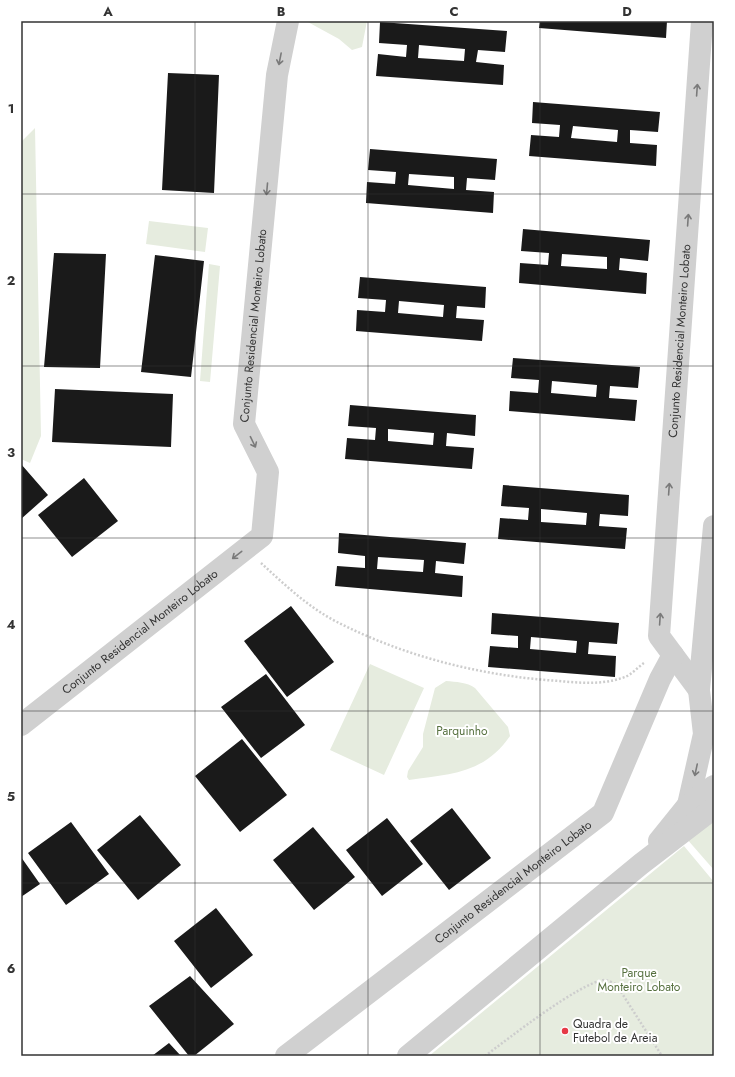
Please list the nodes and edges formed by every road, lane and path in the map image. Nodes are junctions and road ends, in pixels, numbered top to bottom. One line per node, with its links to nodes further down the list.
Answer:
1 (288, 21): 4 (street, Conjunto Residencial Monteiro Lobato, one-way to 4)
2 (702, 21): 5 (street, Conjunto Residencial Monteiro Lobato, one-way to 2)
3 (714, 526): 6 (street)
4 (246, 549): 5 (path); 7 (street, Conjunto Residencial Monteiro Lobato, one-way to 7)
5 (670, 650): 6 (street, Conjunto Residencial Monteiro Lobato); 16 (street, Conjunto Residencial Monteiro Lobato)
6 (699, 690): 8 (street)
7 (21, 725)
8 (704, 734): 9 (street); 12 (street, one-way to 12)
9 (714, 757)
10 (714, 786): 12 (street)
11 (714, 802): 14 (street)
12 (688, 805): 15 (street)
13 (714, 808): 14 (street)
14 (691, 827): 15 (street)
15 (641, 864): 17 (street)
16 (286, 1056)
17 (408, 1056)
18 (485, 1056): 19 (path)
19 (662, 1056)

